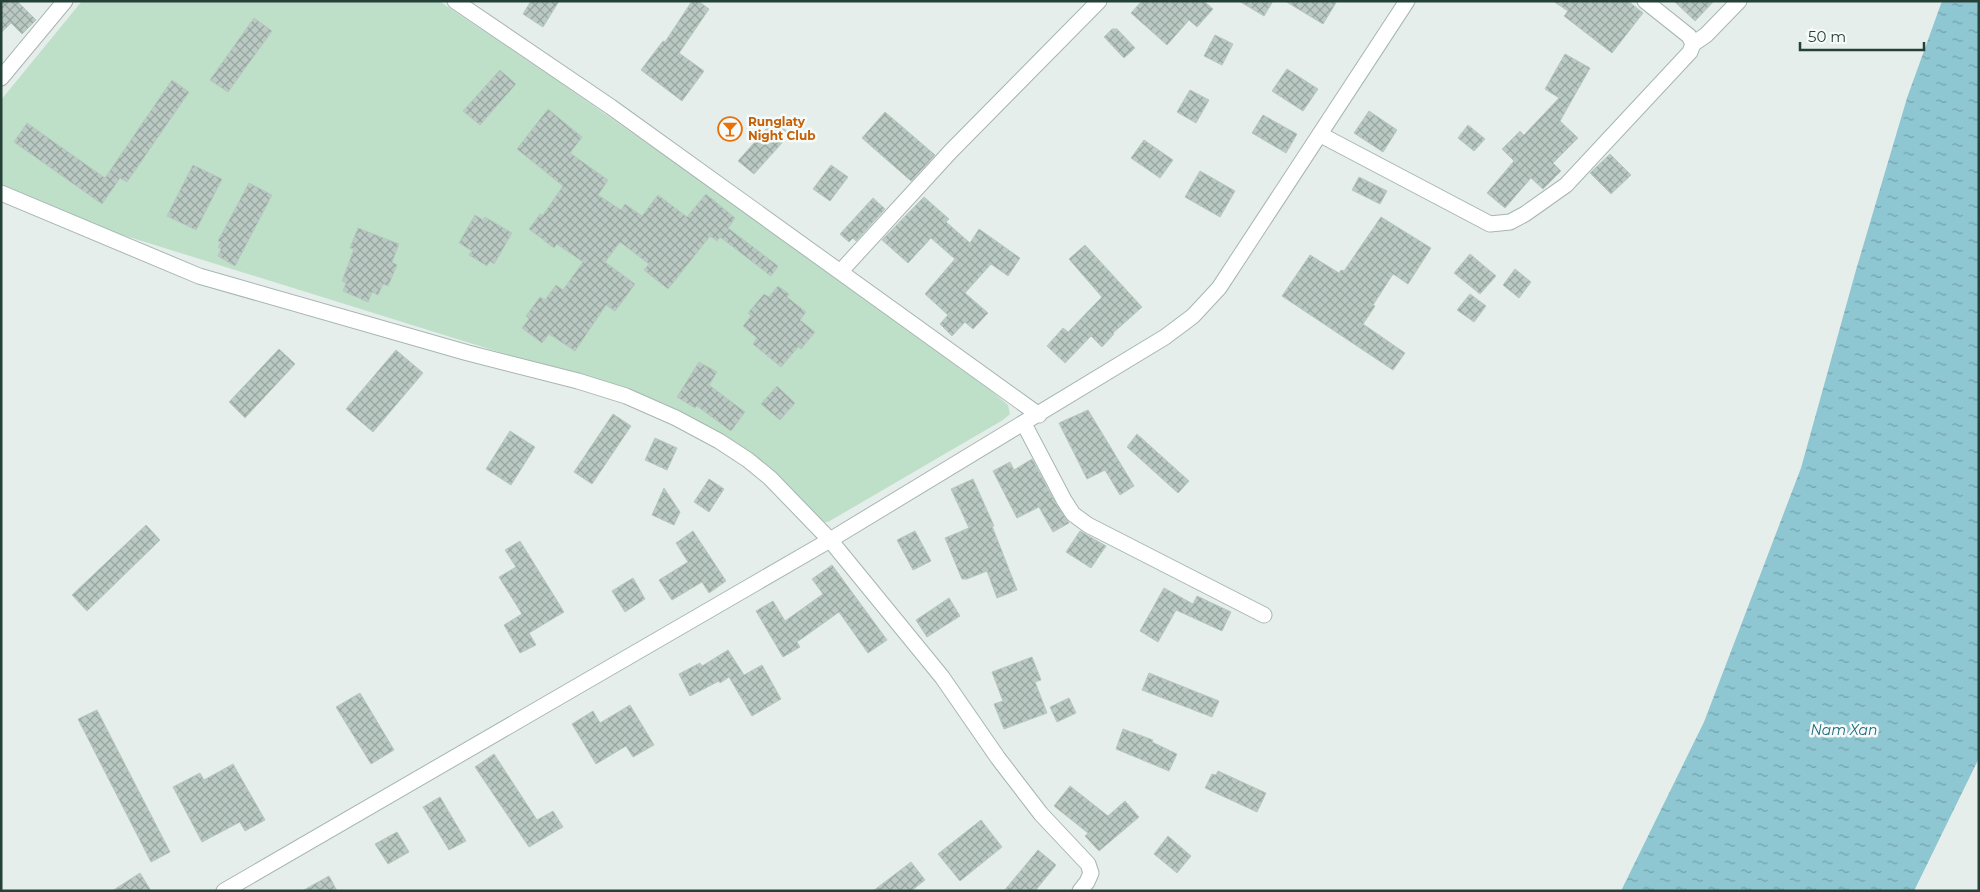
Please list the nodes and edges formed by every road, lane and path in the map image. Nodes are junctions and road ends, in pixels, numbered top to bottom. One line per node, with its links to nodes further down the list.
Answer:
1 (65, 1): 8 (street)
2 (455, 1): 11 (street)
3 (1099, 1): 11 (street)
4 (1407, 1): 9 (street)
5 (1645, 1): 7 (street)
6 (1739, 1): 7 (street)
7 (1693, 44): 9 (street)
8 (1, 78)
9 (1321, 135): 12 (street)
10 (1, 193): 14 (street)
11 (841, 271): 12 (street)
12 (1040, 414): 13 (street)
13 (1024, 424): 14 (street); 15 (street)
14 (830, 540): 16 (street); 17 (street)
15 (1264, 615)
16 (224, 891)
17 (1080, 891)

